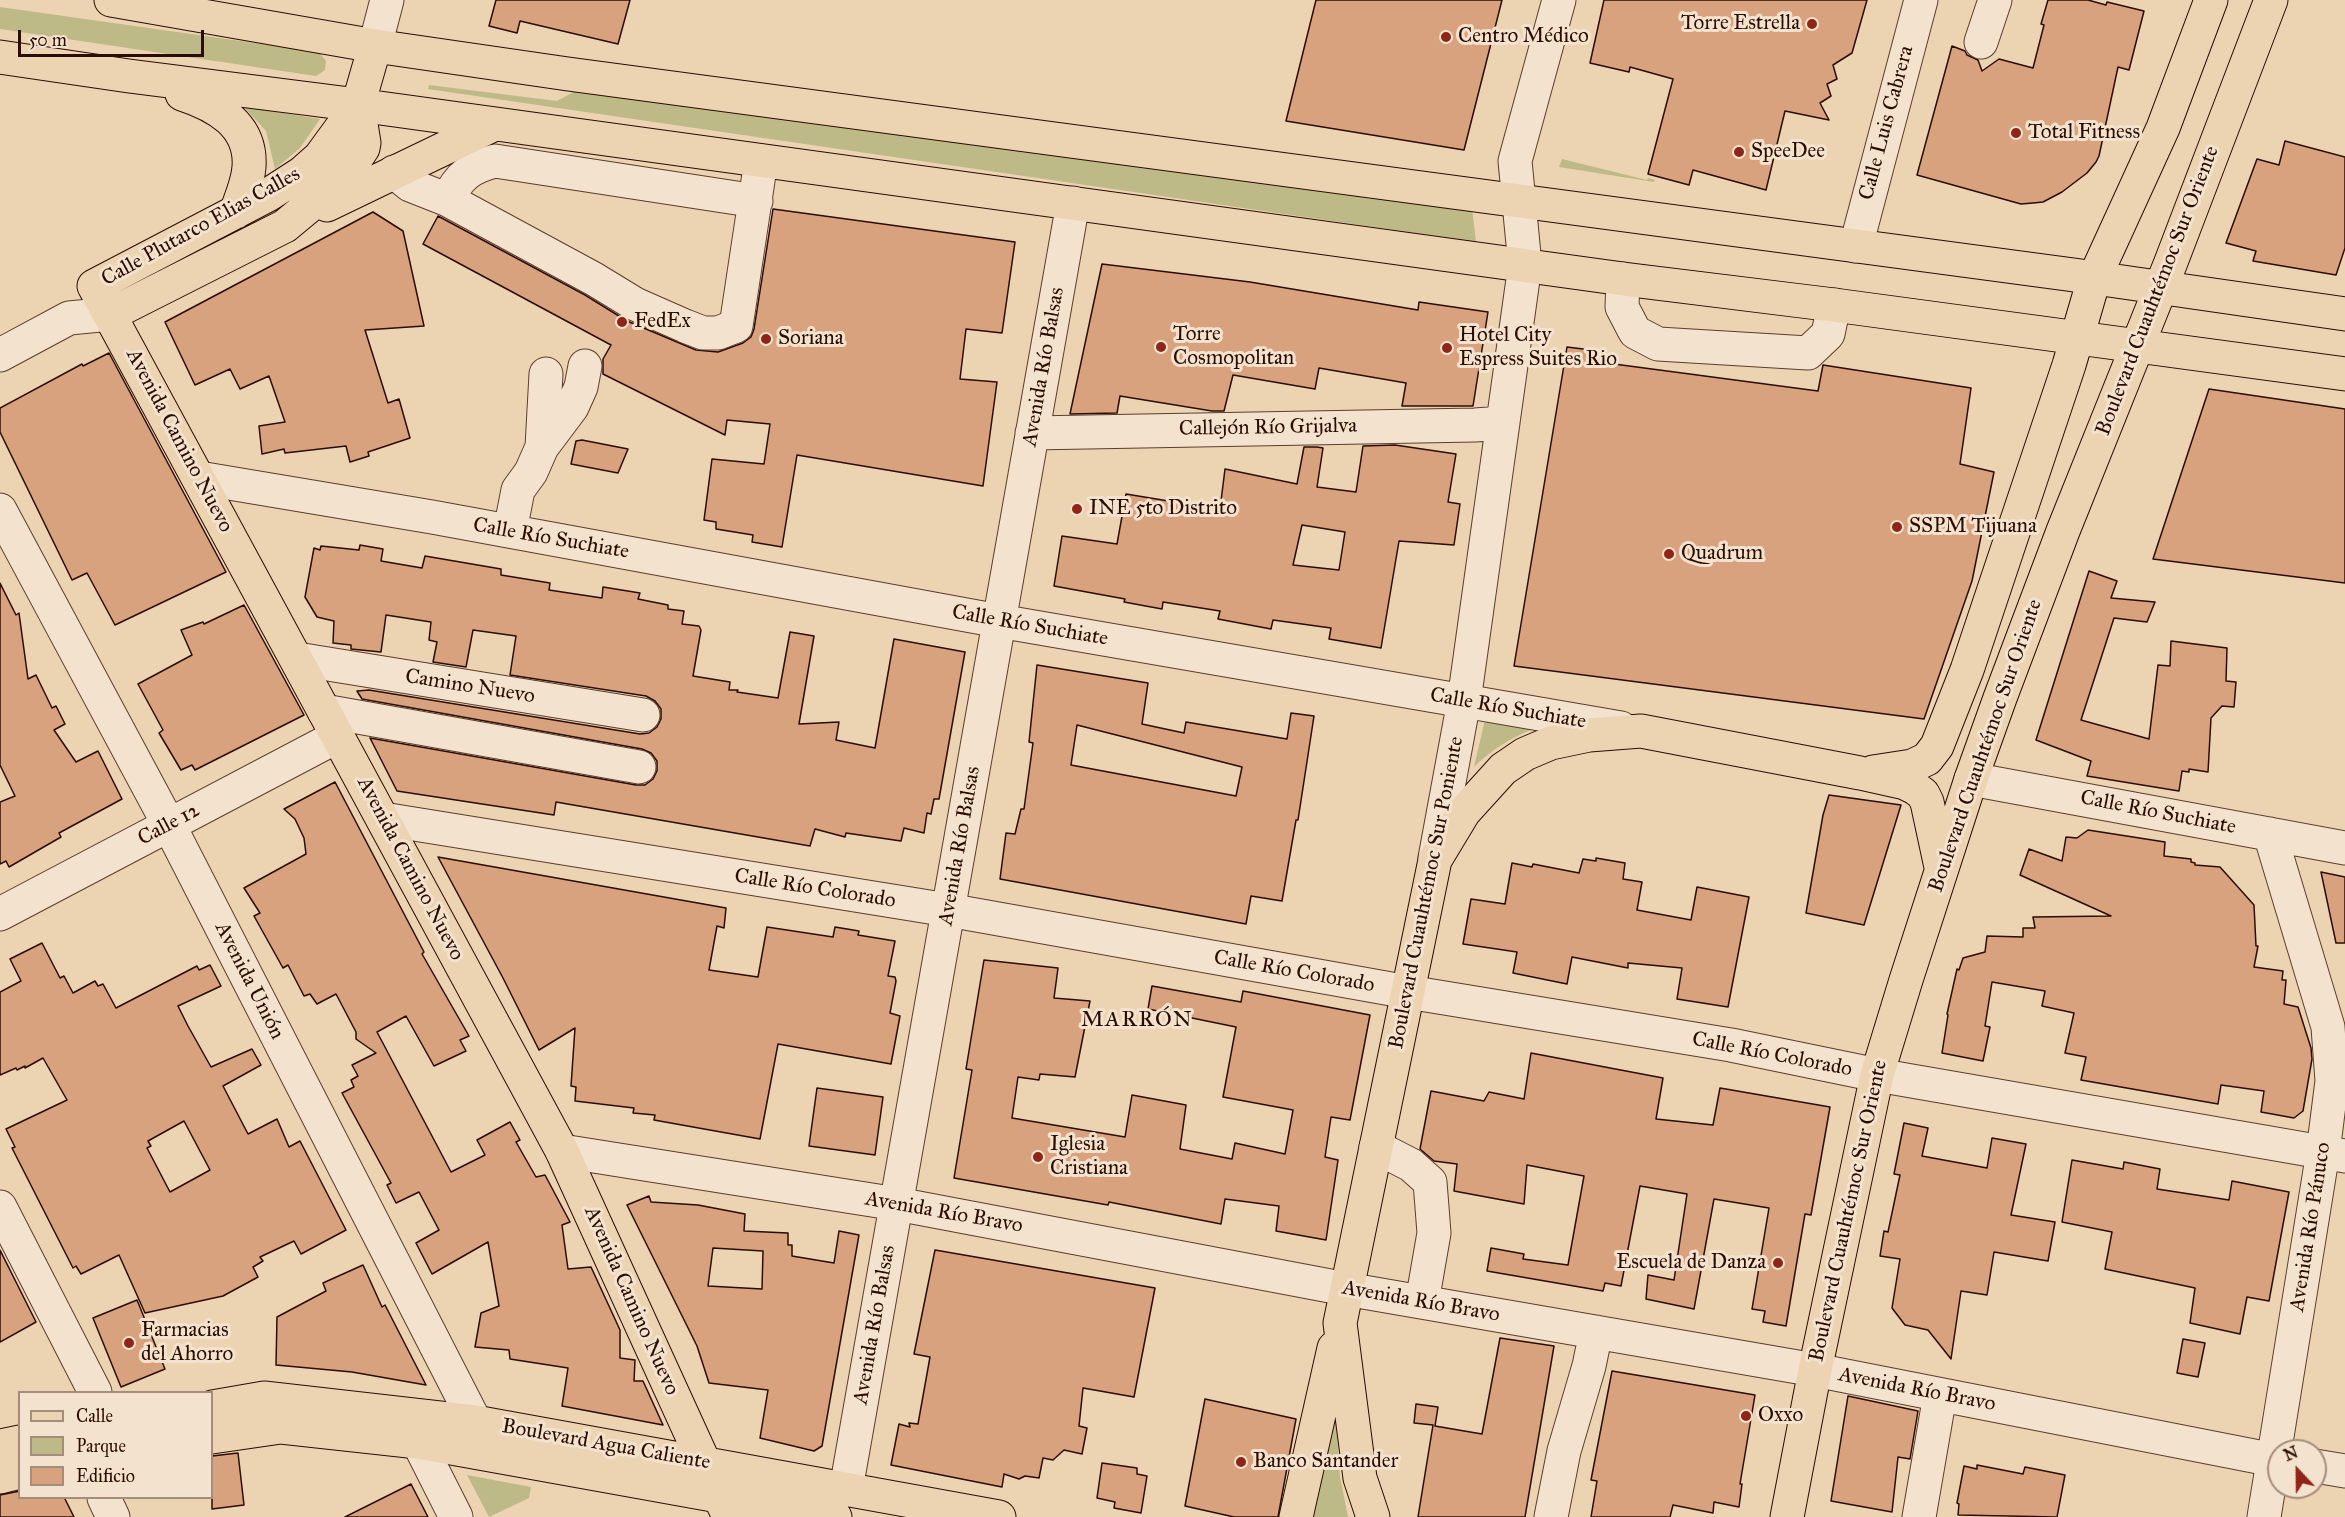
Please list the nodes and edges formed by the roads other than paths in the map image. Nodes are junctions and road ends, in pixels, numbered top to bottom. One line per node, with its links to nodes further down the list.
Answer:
1 (111, 0): 9 (main road)
2 (387, 0): 9 (street)
3 (1559, 0): 20 (street, Boulevard Cuauhtémoc Sur Poniente)
4 (1921, 0): 24 (street, Calle Luis Cabrera)
5 (1995, 0): 8 (street)
6 (2211, 0): 27 (main road, Boulevard Cuauhtémoc Sur Oriente)
7 (2271, 0): 29 (main road, Boulevard Cuauhtémoc Sur Oriente)
8 (1981, 42)
9 (375, 46): 12 (main road); 20 (main road)
10 (0, 57): 11 (main road)
11 (129, 76): 12 (main road); 22 (main road)
12 (358, 105): 13 (main road); 22 (main road, Calle Plutarco Elias Calles); 23 (main road, Calle Plutarco Elias Calles)
13 (495, 124): 14 (main road); 16 (main road)
14 (589, 137): 15 (main road); 17 (street)
15 (761, 161): 19 (street); 21 (main road)
16 (394, 172): 18 (street); 23 (main road)
17 (609, 177): 18 (street); 19 (street)
18 (448, 200): 19 (street)
19 (756, 201)
20 (1519, 201): 24 (main road); 25 (street, Boulevard Cuauhtémoc Sur Poniente)
21 (1073, 203): 25 (main road); 41 (street, Avenida Río Balsas)
22 (236, 212): 28 (main road, Calle Plutarco Elias Calles)
23 (285, 226): 31 (main road, Calle Plutarco Elias Calles)
24 (1856, 246): 27 (main road)
25 (1525, 265): 26 (main road); 40 (street, Boulevard Cuauhtémoc Sur Poniente)
26 (1623, 279): 30 (main road); 30 (street)
27 (2094, 279): 29 (main road); 34 (main road, Boulevard Cuauhtémoc Sur Oriente)
28 (94, 286): 31 (main road, Avenida Camino Nuevo); 33 (street, Calle Plutarco Elias Calles)
29 (2161, 288): 32 (main road); 35 (main road, Boulevard Cuauhtémoc Sur Oriente)
30 (1834, 305): 34 (main road)
31 (111, 314): 33 (street, Calle Plutarco Elias Calles); 43 (main road, Avenida Camino Nuevo)
32 (2345, 314)
33 (69, 318): 36 (street, Calle Plutarco Elias Calles)
34 (2076, 338): 35 (main road); 53 (main road, Boulevard Cuauhtémoc Sur Oriente)
35 (2138, 347): 39 (main road); 54 (main road, Boulevard Cuauhtémoc Sur Oriente)
36 (0, 355)
37 (585, 366): 42 (street)
38 (546, 374): 42 (street)
39 (2345, 374)
40 (1503, 423): 41 (street, Callejón Río Grijalva); 48 (street, Boulevard Cuauhtémoc Sur Poniente)
41 (1032, 433): 46 (street, Avenida Río Balsas)
42 (542, 447): 45 (street)
43 (199, 478): 45 (street, Calle Río Suchiate); 47 (main road, Avenida Camino Nuevo)
44 (0, 510): 56 (street, Avenida Unión)
45 (510, 531): 46 (street, Calle Río Suchiate)
46 (999, 621): 48 (street, Calle Río Suchiate); 61 (street, Avenida Río Balsas)
47 (297, 659): 49 (street, Camino Nuevo); 50 (main road, Avenida Camino Nuevo)
48 (1464, 701): 51 (street, Calle Río Suchiate); 59 (street, Boulevard Cuauhtémoc Sur Poniente)
49 (643, 715)
50 (331, 723): 52 (street); 55 (main road, Avenida Camino Nuevo); 56 (street, Calle 12)
51 (1641, 731): 53 (main road, Calle Río Suchiate); 59 (main road)
52 (639, 766)
53 (1860, 773): 60 (main road)
54 (1971, 779): 57 (street, Calle Río Suchiate); 60 (main road, Boulevard Cuauhtémoc Sur Oriente)
55 (383, 819): 61 (street, Calle Río Colorado); 66 (main road, Avenida Camino Nuevo)
56 (169, 825): 62 (street, Calle 12); 78 (street, Avenida Unión)
57 (2270, 834): 58 (street, Calle Río Suchiate); 67 (street, Avenida Río Pánuco)
58 (2345, 848)
59 (1435, 860): 63 (main road, Boulevard Cuauhtémoc Sur Poniente)
60 (1942, 872): 64 (main road, Boulevard Cuauhtémoc Sur Oriente)
61 (948, 910): 63 (street, Calle Río Colorado); 68 (street, Avenida Río Balsas)
62 (0, 915)
63 (1408, 992): 64 (street, Calle Río Colorado); 65 (main road, Boulevard Cuauhtémoc Sur Poniente)
64 (1877, 1076): 67 (street, Calle Río Colorado); 74 (main road, Boulevard Cuauhtémoc Sur Oriente)
65 (1376, 1147): 70 (main road, Boulevard Cuauhtémoc Sur Poniente); 71 (street)
66 (562, 1151): 68 (street, Avenida Río Bravo); 86 (main road, Avenida Camino Nuevo)
67 (2334, 1154): 81 (street, Avenida Río Pánuco)
68 (897, 1204): 70 (street, Avenida Río Bravo); 93 (street, Avenida Río Balsas)
69 (0, 1207): 75 (street)
70 (1347, 1289): 71 (street, Avenida Río Bravo); 72 (main road, Boulevard Cuauhtémoc Sur Poniente)
71 (1422, 1302): 73 (street, Avenida Río Bravo)
72 (1340, 1323): 98 (main road); 99 (main road, Boulevard Cuauhtémoc Sur Poniente)
73 (1596, 1332): 74 (street, Avenida Río Bravo); 100 (street)
74 (1815, 1370): 76 (street, Avenida Río Bravo); 101 (main road, Boulevard Cuauhtémoc Sur Oriente)
75 (94, 1391)
76 (1940, 1395): 85 (street, Avenida Río Bravo); 102 (street)
77 (213, 1407): 79 (main road, Boulevard Agua Caliente)
78 (475, 1422): 79 (main road, Boulevard Agua Caliente); 84 (street, Avenida Unión); 86 (main road, Boulevard Agua Caliente)
79 (411, 1428): 80 (main road, Boulevard Agua Caliente); 84 (main road, Boulevard Agua Caliente); 96 (street)
80 (213, 1437)
81 (2280, 1439)
82 (18, 1442): 83 (main road)
83 (0, 1446)
84 (492, 1456): 94 (main road, Boulevard Agua Caliente)
85 (2267, 1458)
86 (704, 1462): 93 (main road, Boulevard Agua Caliente); 94 (main road, Avenida Camino Nuevo)
87 (2327, 1468): 88 (street)
88 (2345, 1471)
89 (18, 1472): 90 (main road)
90 (0, 1477)
91 (105, 1499): 95 (street)
92 (2268, 1499): 103 (street, Avenida Río Pánuco)
93 (841, 1503): 94 (main road, Boulevard Agua Caliente); 97 (main road, Boulevard Agua Caliente)
94 (724, 1507)
95 (113, 1517)
96 (456, 1517)
97 (999, 1517)
98 (1296, 1517)
99 (1373, 1517)
100 (1551, 1517)
101 (1787, 1517)
102 (1919, 1517)
103 (2264, 1517)

